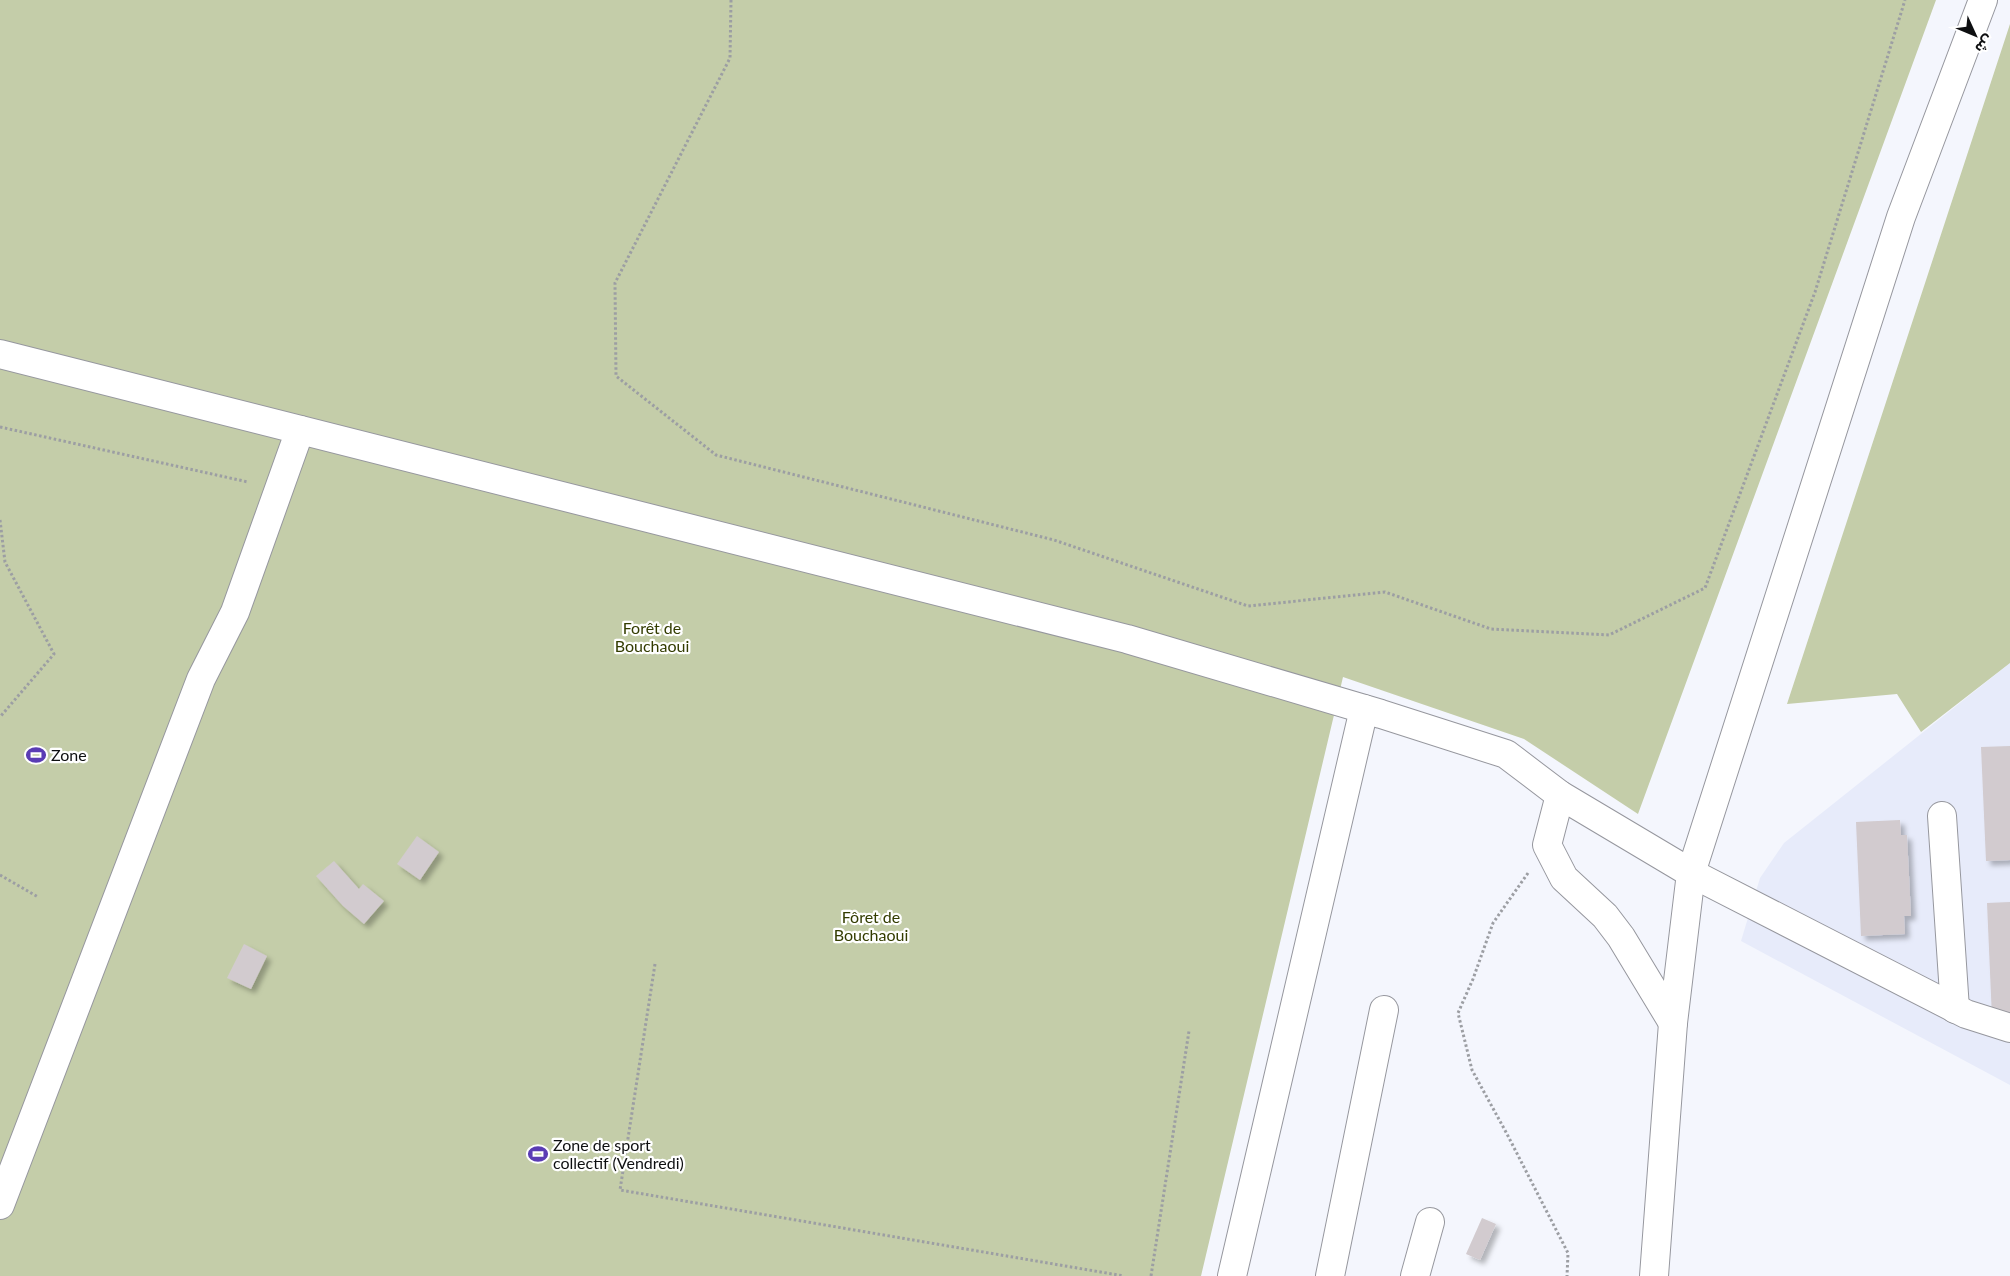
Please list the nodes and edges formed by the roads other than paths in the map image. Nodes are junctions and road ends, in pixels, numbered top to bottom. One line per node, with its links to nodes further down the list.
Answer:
1 (1983, 0): 7 (street)
2 (0, 354): 3 (street)
3 (300, 430): 4 (street); 12 (street)
4 (1364, 709): 5 (street); 14 (street)
5 (1560, 795): 7 (street); 10 (street)
6 (1942, 816): 8 (street)
7 (1691, 873): 8 (street); 10 (street)
8 (1955, 1008): 11 (street)
9 (1384, 1010): 15 (street)
10 (1673, 1023): 17 (street)
11 (2010, 1028)
12 (0, 1205)
13 (1430, 1222): 16 (street)
14 (1232, 1276)
15 (1330, 1276)
16 (1415, 1276)
17 (1654, 1276)

